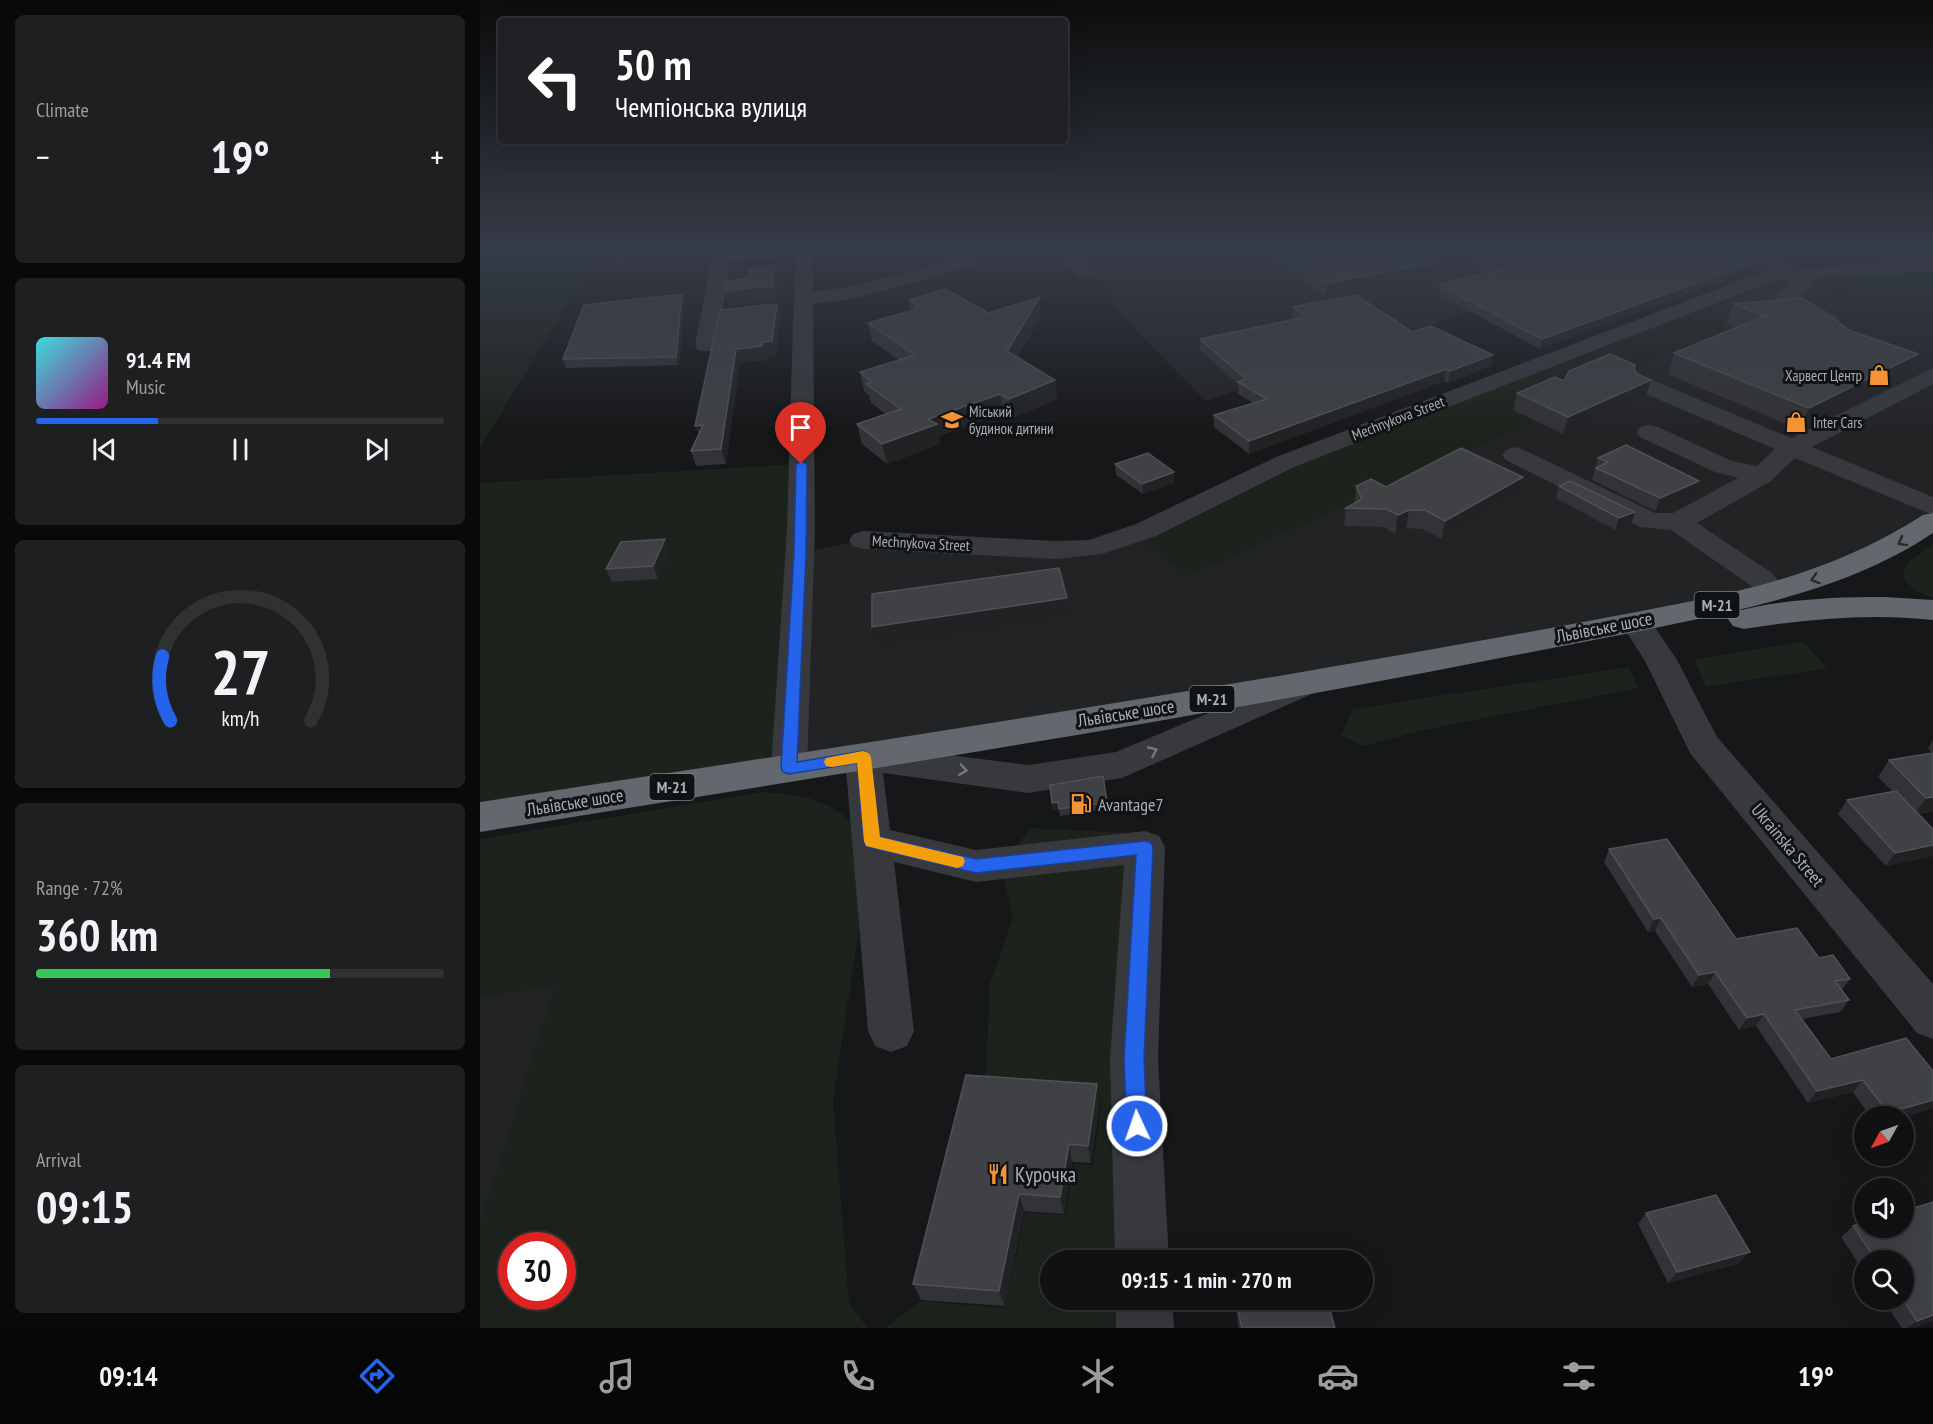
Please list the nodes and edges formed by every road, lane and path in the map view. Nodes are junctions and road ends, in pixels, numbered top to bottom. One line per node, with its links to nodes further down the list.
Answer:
1 (713, 312): 6 (street)
2 (795, 312): 25 (street)
3 (1676, 312): 18 (street, Mechnykova Street)
4 (1814, 312): 7 (street)
5 (734, 314): 6 (street)
6 (712, 316): 8 (street)
7 (1843, 327)
8 (706, 345)
9 (1930, 367): 12 (street)
10 (1641, 384): 12 (street)
11 (1649, 432): 14 (street)
12 (1792, 447): 14 (street); 15 (street)
13 (1515, 455): 17 (street)
14 (1762, 475): 17 (street)
15 (1933, 507)
16 (1933, 521): 19 (highway, Львівське шосе / М-21, one-way to 19)
17 (1678, 522): 19 (street)
18 (863, 540)
19 (1772, 592): 21 (highway, Львівське шосе / М-21)
20 (1933, 610): 22 (highway, М-21)
21 (1560, 636): 22 (highway, М-21); 23 (highway, Львівське шосе / М-21)
22 (1652, 647): 28 (street, Ukrainska Street)
23 (1304, 684): 24 (highway, Львівське шосе / М-21); 24 (street, one-way to 23)
24 (863, 757): 25 (highway, Львівське шосе / М-21); 27 (street)
25 (789, 768): 26 (highway, Львівське шосе / М-21)
26 (480, 817)
27 (872, 841): 29 (street); 30 (street)
28 (1933, 1018)
29 (891, 1031)
30 (1142, 1250)
31 (1144, 1310): 32 (street)
32 (1145, 1328)

